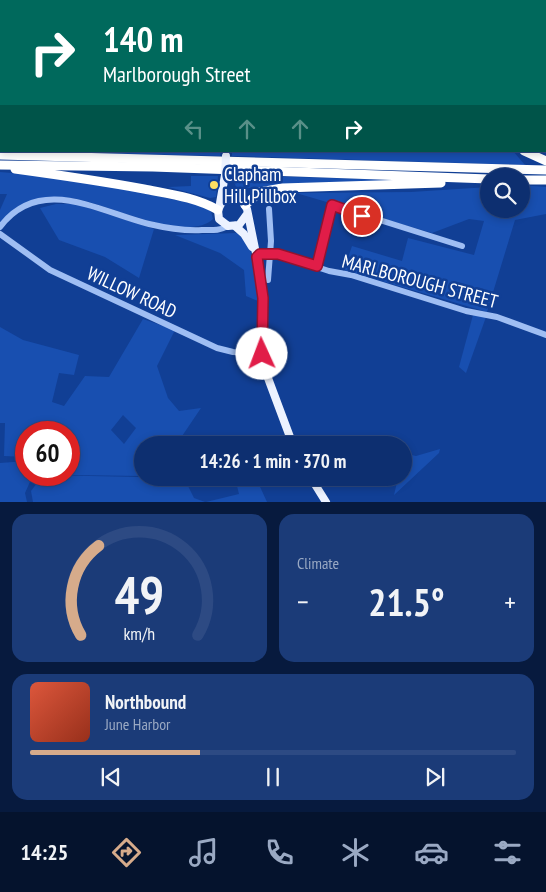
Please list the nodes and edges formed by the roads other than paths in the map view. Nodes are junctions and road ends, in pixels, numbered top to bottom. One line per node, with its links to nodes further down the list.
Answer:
1 (526, 152): 4 (highway)
2 (226, 154): 7 (main road, bridge)
3 (0, 155): 6 (highway)
4 (546, 161)
5 (0, 166): 8 (highway); 14 (highway)
6 (546, 170)
7 (225, 175): 12 (main road); 14 (main road)
8 (480, 180)
9 (480, 180): 13 (highway)
10 (530, 180): 11 (highway)
11 (546, 180)
12 (234, 198): 13 (main road); 14 (main road)
13 (246, 210): 16 (main road); 22 (main road)
14 (219, 211): 16 (main road); 18 (street)
15 (267, 212): 21 (street)
16 (232, 226): 18 (street); 22 (main road)
17 (0, 227): 18 (street)
18 (204, 230)
19 (0, 234): 26 (street, WILLOW ROAD)
20 (462, 246): 23 (street)
21 (270, 253): 22 (street); 23 (street, MARLBOROUGH STREET); 24 (street)
22 (256, 255): 26 (main road)
23 (317, 266): 25 (street, MARLBOROUGH STREET)
24 (268, 280)
25 (546, 335)
26 (262, 354): 27 (main road)
27 (289, 436)
28 (316, 486): 29 (main road)
29 (326, 502)

